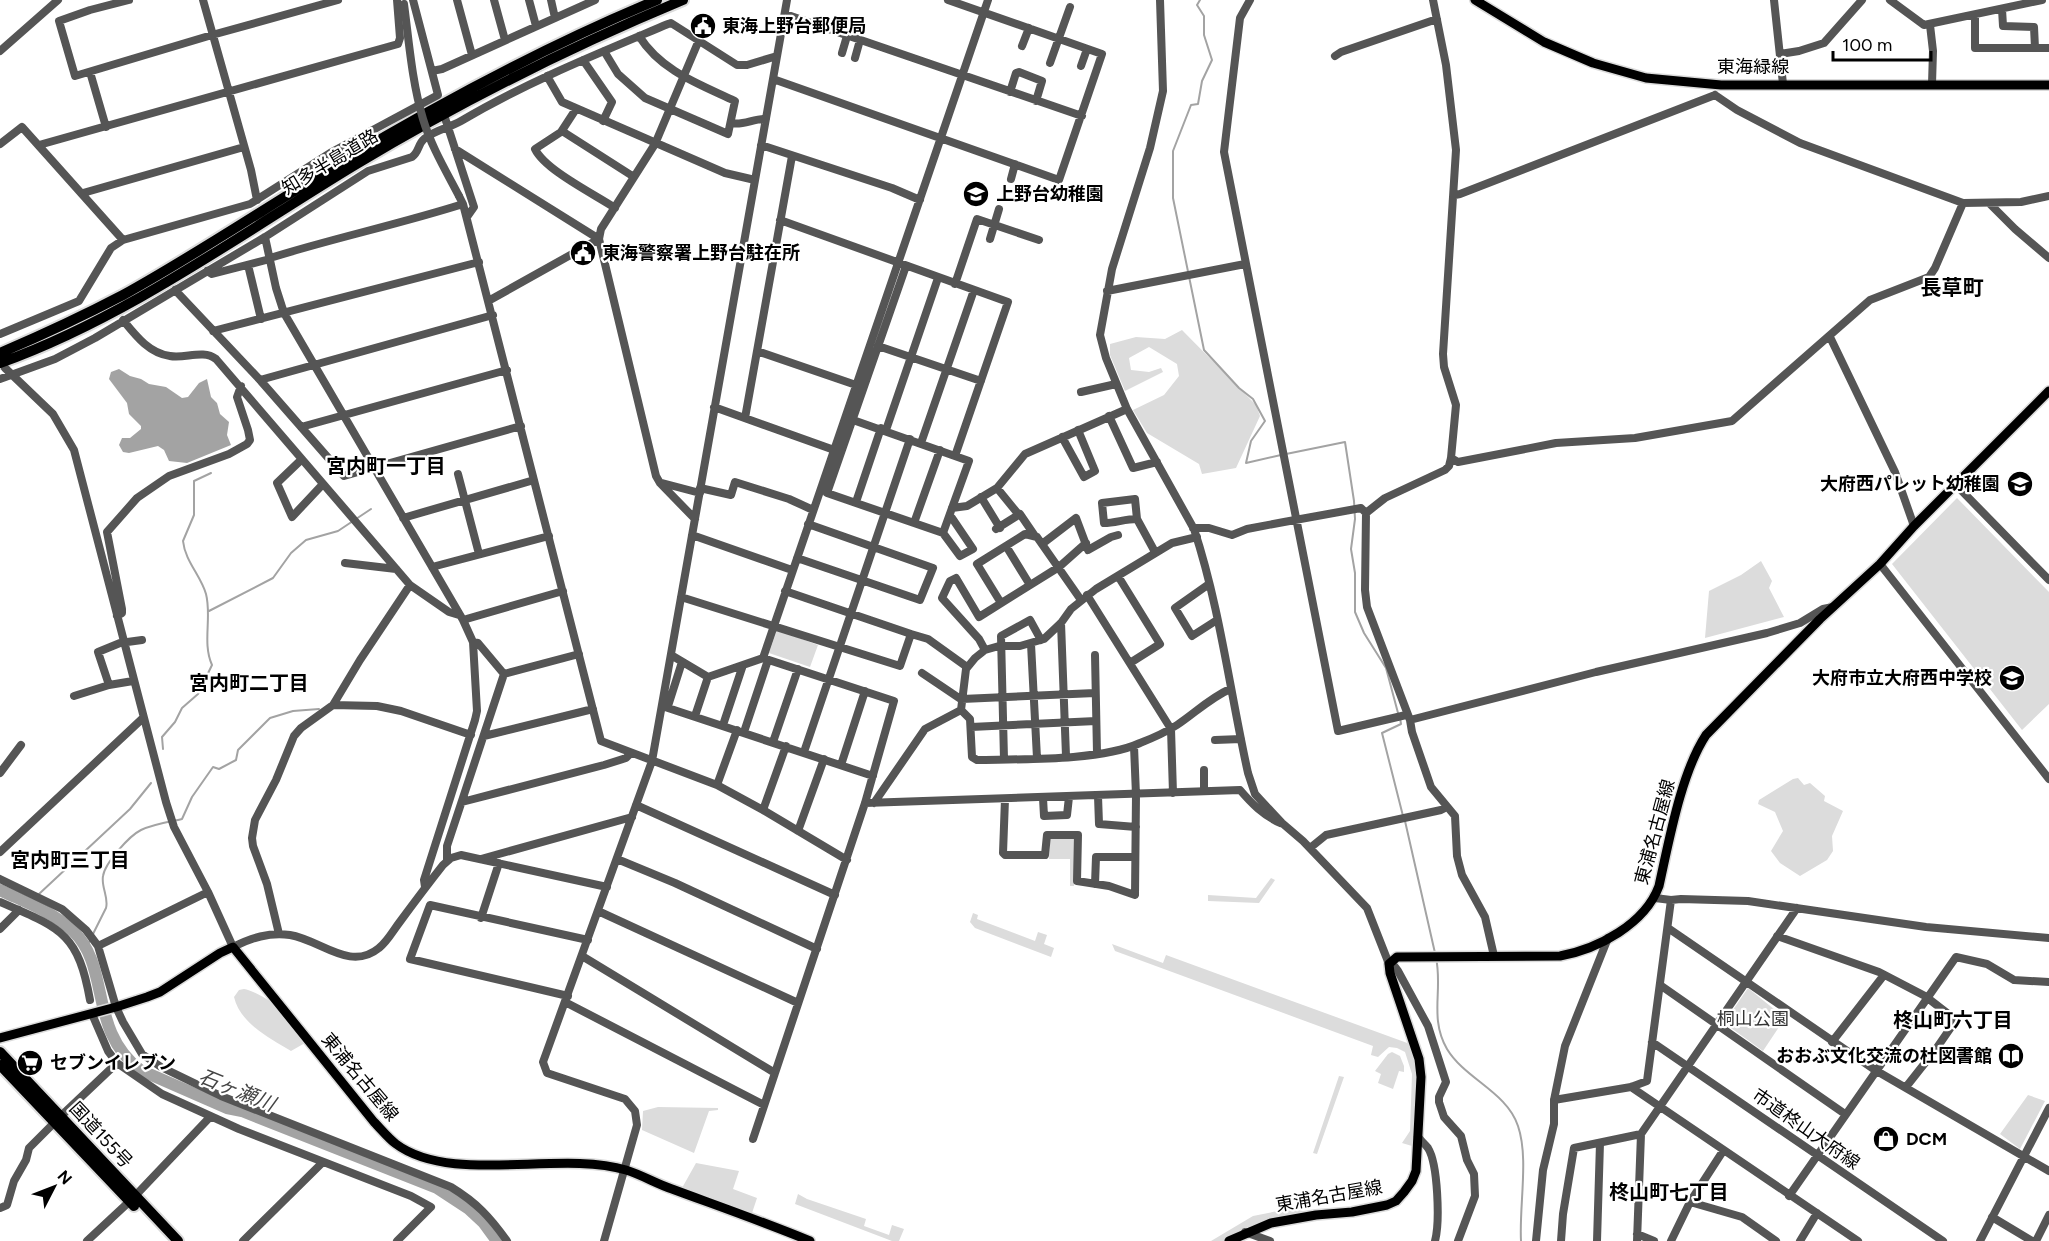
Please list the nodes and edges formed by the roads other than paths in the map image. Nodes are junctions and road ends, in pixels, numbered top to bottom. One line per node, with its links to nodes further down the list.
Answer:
1 (58, 0): 47 (street)
2 (129, 0): 59 (street)
3 (202, 0): 36 (street)
4 (338, 0): 36 (street)
5 (413, 0): 58 (street)
6 (457, 0): 51 (street)
7 (494, 0): 40 (street)
8 (529, 0): 34 (street)
9 (551, 0): 31 (street)
10 (595, 0): 25 (street)
11 (657, 0): 133 (highway, 知多半島道路)
12 (683, 0): 135 (highway, 知多半島道路)
13 (787, 0): 29 (street)
14 (948, 0): 28 (street)
15 (988, 0): 28 (street)
16 (1160, 0): 122 (street)
17 (1250, 0): 115 (street)
18 (1433, 0): 32 (street)
19 (1475, 0): 68 (main road, 東海緑線)
20 (1774, 0): 50 (street)
21 (1862, 0): 50 (street)
22 (1890, 0): 33 (street)
23 (2042, 0): 27 (street)
24 (401, 1): 67 (street); 100 (street, bridge)
25 (586, 2): 31 (street)
26 (1070, 7): 39 (street)
27 (2002, 9): 30 (street); 44 (street)
28 (984, 13): 35 (street); 61 (street)
29 (785, 14): 38 (street); 52 (street)
30 (1975, 16): 33 (street); 44 (street)
31 (555, 18): 34 (street)
32 (1437, 19): 53 (street); 94 (street)
33 (1930, 25): 65 (street)
34 (536, 27): 40 (street)
35 (1029, 28): 39 (street); 43 (street)
36 (212, 35): 59 (street); 67 (street)
37 (639, 36): 41 (street); 48 (street); 62 (street)
38 (847, 36): 42 (street); 49 (street)
39 (1059, 39): 46 (street); 56 (street)
40 (505, 40): 51 (street)
41 (699, 40): 52 (street); 62 (street)
42 (860, 40): 54 (street); 61 (street)
43 (1022, 46)
44 (2035, 48): 45 (street)
45 (2049, 48)
46 (1087, 49): 57 (street); 73 (street)
47 (0, 51)
48 (604, 51): 55 (street); 72 (street)
49 (842, 53)
50 (1780, 54): 64 (street)
51 (472, 55): 58 (street)
52 (777, 56): 63 (street)
53 (1335, 57)
54 (855, 58)
55 (583, 60): 60 (street); 76 (street)
56 (1050, 63)
57 (1081, 66)
58 (432, 71): 96 (street)
59 (90, 72): 78 (street)
60 (547, 76): 71 (street); 79 (street)
61 (963, 76): 69 (street); 81 (street)
62 (682, 77): 72 (street); 77 (street)
63 (773, 79): 75 (street); 81 (street)
64 (1783, 84): 65 (main road, 東海緑線); 68 (main road, 東海緑線)
65 (1932, 84): 66 (main road, 東海緑線)
66 (2049, 85)
67 (228, 90): 78 (street); 86 (street)
68 (1715, 90): 94 (street); 99 (street)
69 (1010, 92): 70 (street); 70 (street)
70 (1036, 100): 73 (street)
71 (576, 109): 76 (street); 80 (street)
72 (669, 110): 77 (street); 83 (street)
73 (1082, 116): 89 (street)
74 (445, 118): 79 (street)
75 (766, 119): 77 (street); 85 (street)
76 (603, 121): 83 (street)
77 (731, 123)
78 (106, 127): 84 (street)
79 (448, 128): 87 (street); 106 (street)
80 (562, 131): 90 (street); 101 (street)
81 (941, 137): 89 (street); 97 (street)
82 (0, 144): 84 (street)
83 (655, 144): 90 (street); 92 (street)
84 (39, 145): 93 (street)
85 (761, 145): 88 (street); 92 (street)
86 (244, 147): 93 (street); 96 (street)
87 (455, 148): 103 (street); 107 (street)
88 (792, 156): 97 (street); 104 (street)
89 (1015, 164): 91 (street)
90 (634, 177): 101 (street)
91 (1011, 179)
92 (755, 180): 148 (street)
93 (83, 193): 109 (street)
94 (1455, 195): 164 (street)
95 (2049, 196): 98 (street)
96 (256, 200): 109 (street)
97 (920, 200): 114 (street)
98 (1989, 202): 99 (street); 111 (street)
99 (1964, 203): 130 (street)
100 (463, 204): 103 (street); 112 (street)
101 (615, 208): 107 (street)
102 (999, 209): 105 (street)
103 (466, 217): 113 (street)
104 (780, 220): 114 (street); 132 (street)
105 (994, 225): 108 (street); 110 (street); 119 (street)
106 (265, 237): 112 (street); 117 (street)
107 (599, 239): 123 (street); 170 (street)
108 (990, 239)
109 (123, 240): 129 (street)
110 (1039, 240)
111 (2049, 258)
112 (270, 259): 116 (street); 124 (street)
113 (479, 262): 123 (street); 124 (street)
114 (902, 264): 118 (street); 131 (street); 144 (street)
115 (1245, 264): 122 (street); 187 (street)
116 (248, 265): 117 (street); 126 (street)
117 (207, 271): 120 (street)
118 (938, 278): 119 (street); 134 (street)
119 (955, 284): 121 (street)
120 (175, 290): 127 (street); 128 (street)
121 (974, 290): 137 (street); 142 (street)
122 (1107, 291): 143 (street)
123 (490, 300): 125 (street)
124 (284, 313): 126 (street); 136 (street)
125 (493, 315): 136 (street); 138 (street)
126 (261, 319): 128 (street)
127 (123, 320): 139 (street); 145 (street)
128 (213, 331): 141 (street)
129 (0, 334)
130 (1830, 337): 164 (street); 190 (street)
131 (878, 346): 134 (street); 153 (street)
132 (757, 351): 144 (street); 152 (street)
133 (0, 353)
134 (911, 358): 137 (street); 156 (street)
135 (2, 366): 139 (street)
136 (314, 366): 141 (street); 150 (street)
137 (946, 369): 142 (street); 160 (street)
138 (507, 370): 150 (street); 154 (street)
139 (14, 375): 140 (street); 224 (street)
140 (0, 379)
141 (260, 380): 155 (street)
142 (981, 381): 163 (street)
143 (1116, 384): 147 (street); 149 (street)
144 (856, 385): 162 (street)
145 (241, 386): 165 (street); 224 (street)
146 (2049, 391): 172 (main road, 東浦名古屋線)
147 (1081, 392)
148 (714, 407): 152 (street); 174 (street)
149 (1126, 409): 151 (street); 166 (street)
150 (342, 415): 155 (street); 167 (street)
151 (1109, 416): 157 (street); 166 (street)
152 (745, 418): 162 (street)
153 (853, 420): 156 (street); 162 (street)
154 (521, 426): 167 (street); 169 (street)
155 (302, 427): 167 (street)
156 (884, 429): 159 (street); 177 (street)
157 (1078, 430): 158 (street); 158 (street)
158 (1062, 437): 173 (street)
159 (910, 439): 160 (street); 181 (street)
160 (921, 443): 161 (street)
161 (940, 450): 163 (street); 188 (street)
162 (838, 451): 177 (street); 179 (street)
163 (955, 456): 178 (street)
164 (1451, 458): 180 (street)
165 (302, 460): 171 (street); 171 (street)
166 (1157, 462): 191 (street)
167 (374, 467): 184 (street)
168 (458, 474): 176 (street)
169 (534, 480): 176 (street); 195 (street)
170 (660, 483): 174 (street); 185 (street)
171 (323, 484): 209 (street)
172 (1956, 485): 190 (main road, 東浦名古屋線); 213 (street)
173 (997, 488): 175 (street); 182 (street)
174 (700, 491): 179 (street); 185 (street)
175 (981, 497): 178 (street); 182 (street)
176 (465, 501): 184 (street); 203 (street)
177 (856, 502): 181 (street)
178 (952, 508): 183 (street)
179 (813, 510): 189 (street)
180 (1359, 510): 187 (street); 266 (street)
181 (885, 512): 188 (street); 201 (street)
182 (1019, 515): 196 (street)
183 (949, 517): 192 (street); 192 (street)
184 (403, 518): 207 (street)
185 (695, 519): 193 (street)
186 (1137, 519): 186 (street); 202 (street)
187 (1295, 519): 191 (street); 266 (street)
188 (914, 523): 192 (street)
189 (808, 524): 201 (street); 204 (street)
190 (1914, 526): 206 (main road, 東浦名古屋線)
191 (1193, 528): 197 (street)
192 (944, 533)
193 (692, 535): 210 (street); 219 (street)
194 (1118, 535): 198 (street)
195 (549, 536): 203 (street); 217 (street)
196 (1035, 536): 199 (street); 200 (street)
197 (1197, 537): 202 (street); 214 (street)
198 (1086, 543): 199 (street); 208 (street)
199 (1042, 544): 208 (street)
200 (1006, 546): 216 (street); 221 (street)
201 (874, 548): 212 (street); 212 (street)
202 (1155, 552): 211 (street)
203 (479, 554): 207 (street)
204 (797, 558): 210 (street); 212 (street)
205 (345, 563): 209 (street)
206 (1880, 564): 222 (main road, 東浦名古屋線); 296 (street)
207 (432, 567): 225 (street)
208 (1059, 567): 216 (street); 220 (street)
209 (396, 569): 215 (street)
210 (792, 570): 218 (street)
211 (1118, 576): 220 (street); 243 (street)
212 (863, 580): 223 (street)
213 (2049, 580)
214 (1209, 584): 226 (street); 226 (street)
215 (410, 585): 225 (street); 261 (street)
216 (1030, 585): 221 (street)
217 (563, 591): 225 (street); 238 (street)
218 (785, 591): 223 (street); 228 (street)
219 (681, 597): 228 (street); 239 (street)
220 (1084, 597): 227 (street); 243 (street)
221 (1001, 603): 237 (street)
222 (1833, 606): 266 (street); 328 (main road, 東浦名古屋線)
223 (851, 615): 229 (street); 236 (street)
224 (117, 616): 233 (street)
225 (461, 617): 232 (street)
226 (1217, 620): 253 (street)
227 (1061, 623): 231 (street); 256 (street)
228 (773, 626): 236 (street); 241 (street)
229 (911, 634): 236 (street); 245 (street)
230 (142, 640): 233 (street)
231 (1041, 640): 234 (street); 235 (street)
232 (473, 642): 248 (street); 276 (street)
233 (124, 643): 251 (street); 252 (street)
234 (1030, 644): 235 (street); 257 (street)
235 (999, 646): 237 (street); 259 (street)
236 (840, 648): 250 (street)
237 (985, 650): 245 (street)
238 (579, 654): 248 (street); 263 (street)
239 (671, 655): 242 (street); 262 (street)
240 (1095, 655): 255 (street)
241 (765, 659): 244 (street); 246 (street); 275 (street)
242 (682, 662): 249 (street); 262 (street)
243 (1130, 663): 274 (street)
244 (743, 665): 249 (street); 271 (street)
245 (967, 667): 260 (street)
246 (798, 669): 250 (street); 280 (street)
247 (922, 673): 260 (street)
248 (504, 674): 277 (street)
249 (708, 677): 265 (street)
250 (830, 679): 254 (street); 284 (street)
251 (134, 681): 252 (street); 267 (street)
252 (109, 685): 258 (street)
253 (1230, 689): 274 (street); 278 (street)
254 (865, 691): 292 (street); 295 (street)
255 (1095, 693): 256 (street); 268 (street)
256 (1064, 694): 257 (street); 269 (street)
257 (1033, 695): 259 (street); 270 (street)
258 (74, 696)
259 (1002, 698): 260 (street); 272 (street)
260 (962, 699): 264 (street)
261 (333, 705): 276 (street); 337 (street)
262 (665, 706): 265 (street); 291 (street)
263 (593, 709): 277 (street); 286 (street)
264 (961, 710): 273 (street); 306 (street)
265 (695, 716): 271 (street)
266 (1404, 717): 308 (street)
267 (143, 718): 315 (street); 326 (street)
268 (1096, 721): 269 (street); 285 (street)
269 (1065, 722): 270 (street); 287 (street)
270 (1035, 724): 272 (street); 288 (street)
271 (723, 725): 275 (street)
272 (1003, 725): 273 (street); 290 (street)
273 (970, 727): 290 (street)
274 (1171, 729): 283 (street); 299 (street)
275 (741, 731): 280 (street); 297 (street)
276 (471, 735): 324 (street)
277 (484, 736): 305 (street)
278 (1240, 739): 279 (street); 311 (street)
279 (1215, 740)
280 (773, 742): 282 (street)
281 (21, 745): 294 (street)
282 (786, 746): 284 (street); 309 (street)
283 (1134, 746): 285 (street); 300 (street)
284 (804, 752): 289 (street)
285 (1097, 753): 287 (street)
286 (630, 754): 291 (street); 305 (street)
287 (1066, 756): 288 (street)
288 (1036, 758): 290 (street)
289 (824, 759): 292 (street); 313 (street)
290 (1004, 759)
291 (652, 761): 297 (street); 307 (street)
292 (841, 765): 295 (street)
293 (1204, 770): 298 (street)
294 (0, 773)
295 (873, 776): 306 (street)
296 (2049, 779)
297 (717, 786): 309 (street)
298 (1204, 791): 299 (street); 311 (street)
299 (1173, 793): 300 (street)
300 (1136, 795): 301 (street); 312 (street)
301 (1098, 796): 302 (street); 312 (street)
302 (1069, 797): 303 (street); 303 (street)
303 (1043, 798): 304 (street)
304 (1005, 799): 306 (street); 323 (street)
305 (462, 802): 320 (street)
306 (870, 803): 319 (street)
307 (636, 805): 310 (street); 327 (street)
308 (1447, 807): 314 (street); 346 (street)
309 (764, 810): 313 (street)
310 (632, 817): 317 (street); 318 (street)
311 (1282, 823): 314 (street)
312 (1136, 827): 316 (street)
313 (798, 831): 319 (street)
314 (1310, 848): 347 (street)
315 (0, 852)
316 (1135, 857): 323 (street); 323 (street)
317 (480, 859): 320 (street); 321 (street)
318 (617, 860): 325 (street); 344 (street)
319 (847, 860): 327 (street)
320 (447, 861): 324 (street)
321 (499, 863): 325 (street); 334 (street)
322 (0, 879): 342 (street)
323 (1095, 884)
324 (425, 887): 337 (street)
325 (607, 887): 333 (street)
326 (208, 892): 342 (street); 343 (street)
327 (835, 895): 344 (street)
328 (1655, 898): 329 (street); 339 (main road, 東浦名古屋線)
329 (1671, 900): 331 (street); 335 (street)
330 (0, 902): 332 (street)
331 (1797, 908): 338 (street); 340 (street)
332 (20, 910): 336 (street); 354 (street)
333 (598, 912): 341 (street); 355 (street)
334 (481, 918): 341 (street); 353 (street)
335 (1668, 928): 349 (street); 351 (street)
336 (0, 929)
337 (279, 934): 343 (street)
338 (1777, 936): 348 (street); 349 (street)
339 (1608, 938): 346 (main road, 東浦名古屋線); 370 (street)
340 (2049, 938)
341 (588, 940): 345 (street)
342 (98, 946): 356 (street)
343 (233, 947): 356 (main road); 385 (main road, 東浦名古屋線)
344 (817, 949): 355 (street)
345 (582, 956): 353 (street); 367 (street)
346 (1494, 956): 347 (main road, 東浦名古屋線)
347 (1389, 965): 378 (main road, 東浦名古屋線); 407 (street)
348 (1884, 975): 352 (street); 361 (street)
349 (1746, 981): 358 (street); 361 (street)
350 (2049, 982): 352 (street)
351 (1660, 985): 358 (street); 360 (street)
352 (1926, 997): 366 (street); 368 (street)
353 (566, 999): 371 (street); 385 (street)
354 (90, 1000)
355 (798, 1003): 367 (street)
356 (115, 1008): 357 (main road); 401 (street)
357 (93, 1014): 359 (main road); 363 (street)
358 (1716, 1025): 365 (street); 374 (street)
359 (0, 1038)
360 (1652, 1042): 365 (street, 市道柊山大府線); 369 (street)
361 (1832, 1042): 366 (street)
362 (0, 1052): 376 (highway, 国道155号)
363 (117, 1064): 375 (street); 376 (street)
364 (0, 1065): 376 (highway, 国道155号)
365 (1688, 1066): 372 (street); 382 (street, 市道柊山大府線)
366 (1875, 1070): 368 (street); 374 (street)
367 (775, 1073): 371 (street)
368 (1906, 1087): 383 (street)
369 (1630, 1088): 370 (street); 372 (street)
370 (1554, 1100): 408 (street)
371 (764, 1105): 379 (street)
372 (1659, 1106): 377 (street); 381 (street)
373 (2048, 1111): 383 (street)
374 (1845, 1114): 382 (street)
375 (210, 1117): 384 (street); 388 (street)
376 (58, 1119): 388 (highway, 国道155号); 390 (street)
377 (1641, 1134): 380 (street); 395 (street)
378 (1418, 1137): 394 (main road, 東浦名古屋線); 406 (street)
379 (753, 1139)
380 (1600, 1143): 409 (street); 410 (street)
381 (1723, 1151): 387 (street); 389 (street)
382 (1817, 1155): 387 (street); 416 (street, 市道柊山大府線)
383 (2024, 1157): 386 (street); 393 (street)
384 (323, 1162): 399 (street); 400 (street)
385 (625, 1170): 402 (street); 403 (main road, 東浦名古屋線)
386 (2049, 1171)
387 (1789, 1196): 391 (street)
388 (132, 1198): 396 (street); 397 (highway, 国道155号); 398 (highway, 国道155号)
389 (1690, 1202): 412 (street); 413 (street)
390 (0, 1208)
391 (1816, 1213): 414 (street); 415 (street)
392 (2049, 1215): 418 (street)
393 (1992, 1217): 417 (street); 418 (street)
394 (1245, 1233): 404 (main road, 東浦名古屋線); 405 (street)
395 (1637, 1238): 411 (street)
396 (87, 1241)
397 (168, 1241)
398 (178, 1241)
399 (243, 1241)
400 (397, 1241)
401 (507, 1241)
402 (604, 1241)
403 (810, 1241)
404 (1229, 1241)
405 (1270, 1241)
406 (1435, 1241)
407 (1458, 1241)
408 (1536, 1241)
409 (1561, 1241)
410 (1597, 1241)
411 (1654, 1241)
412 (1671, 1241)
413 (1776, 1241)
414 (1800, 1241)
415 (1858, 1241)
416 (1943, 1241)
417 (1980, 1241)
418 (2034, 1241)

